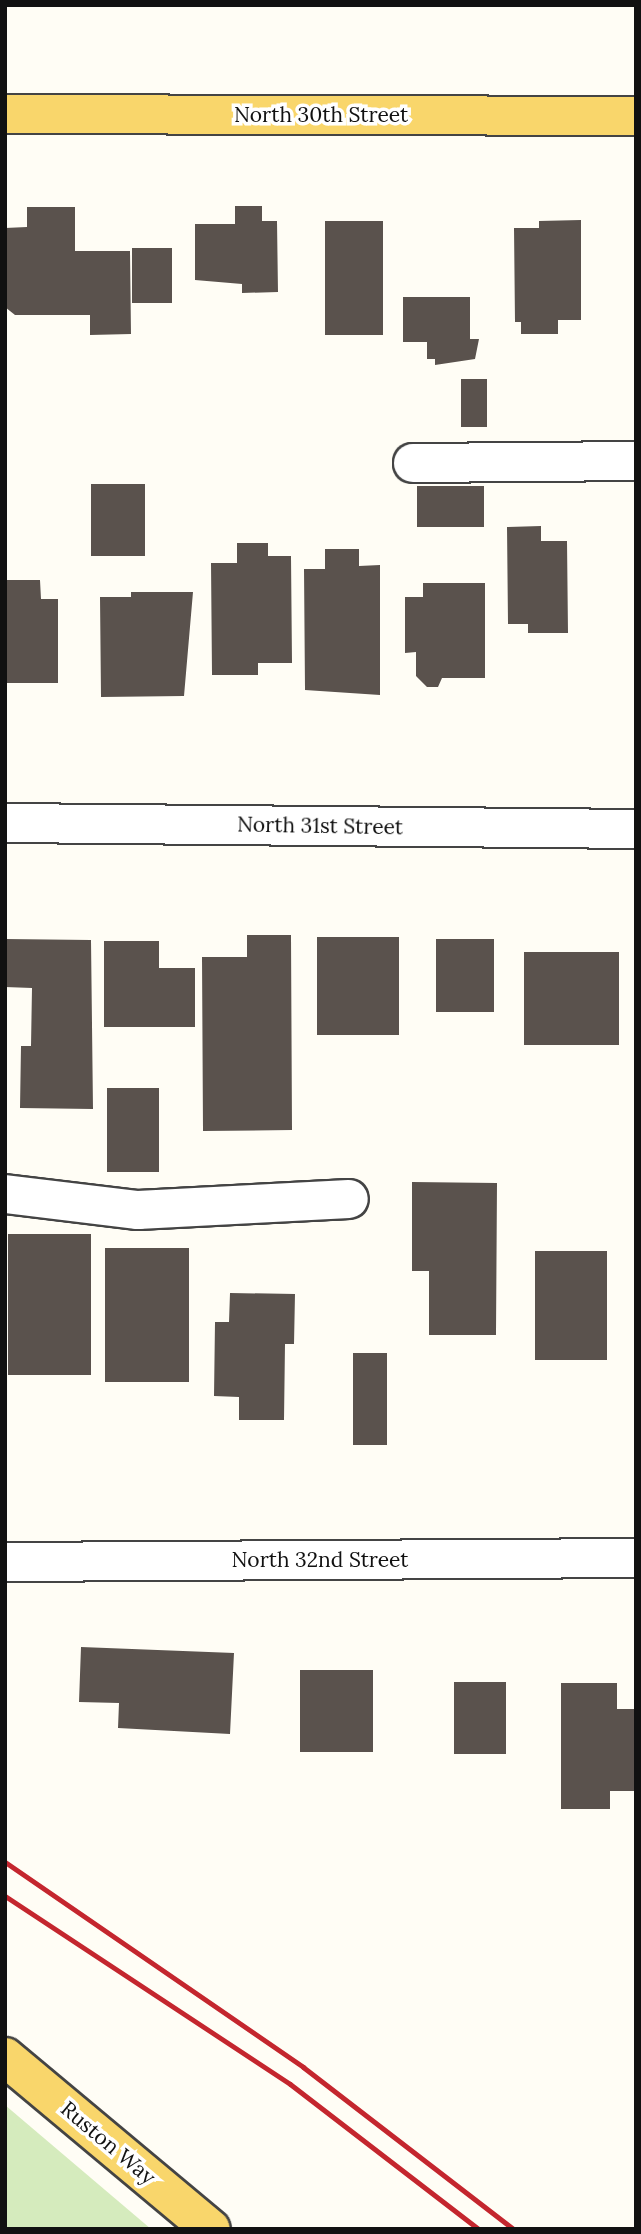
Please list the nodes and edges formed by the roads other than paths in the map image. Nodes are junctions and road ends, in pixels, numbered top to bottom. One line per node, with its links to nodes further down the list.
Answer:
1 (5, 114): 2 (main road, North 30th Street)
2 (636, 116)
3 (636, 461): 4 (street)
4 (413, 463)
5 (5, 823): 6 (street, North 31st Street)
6 (636, 829)
7 (5, 1194): 8 (street)
8 (349, 1199)
9 (636, 1558): 10 (street, North 32nd Street)
10 (5, 1562)
11 (5, 2057): 12 (main road, Ruston Way)
12 (211, 2229)

